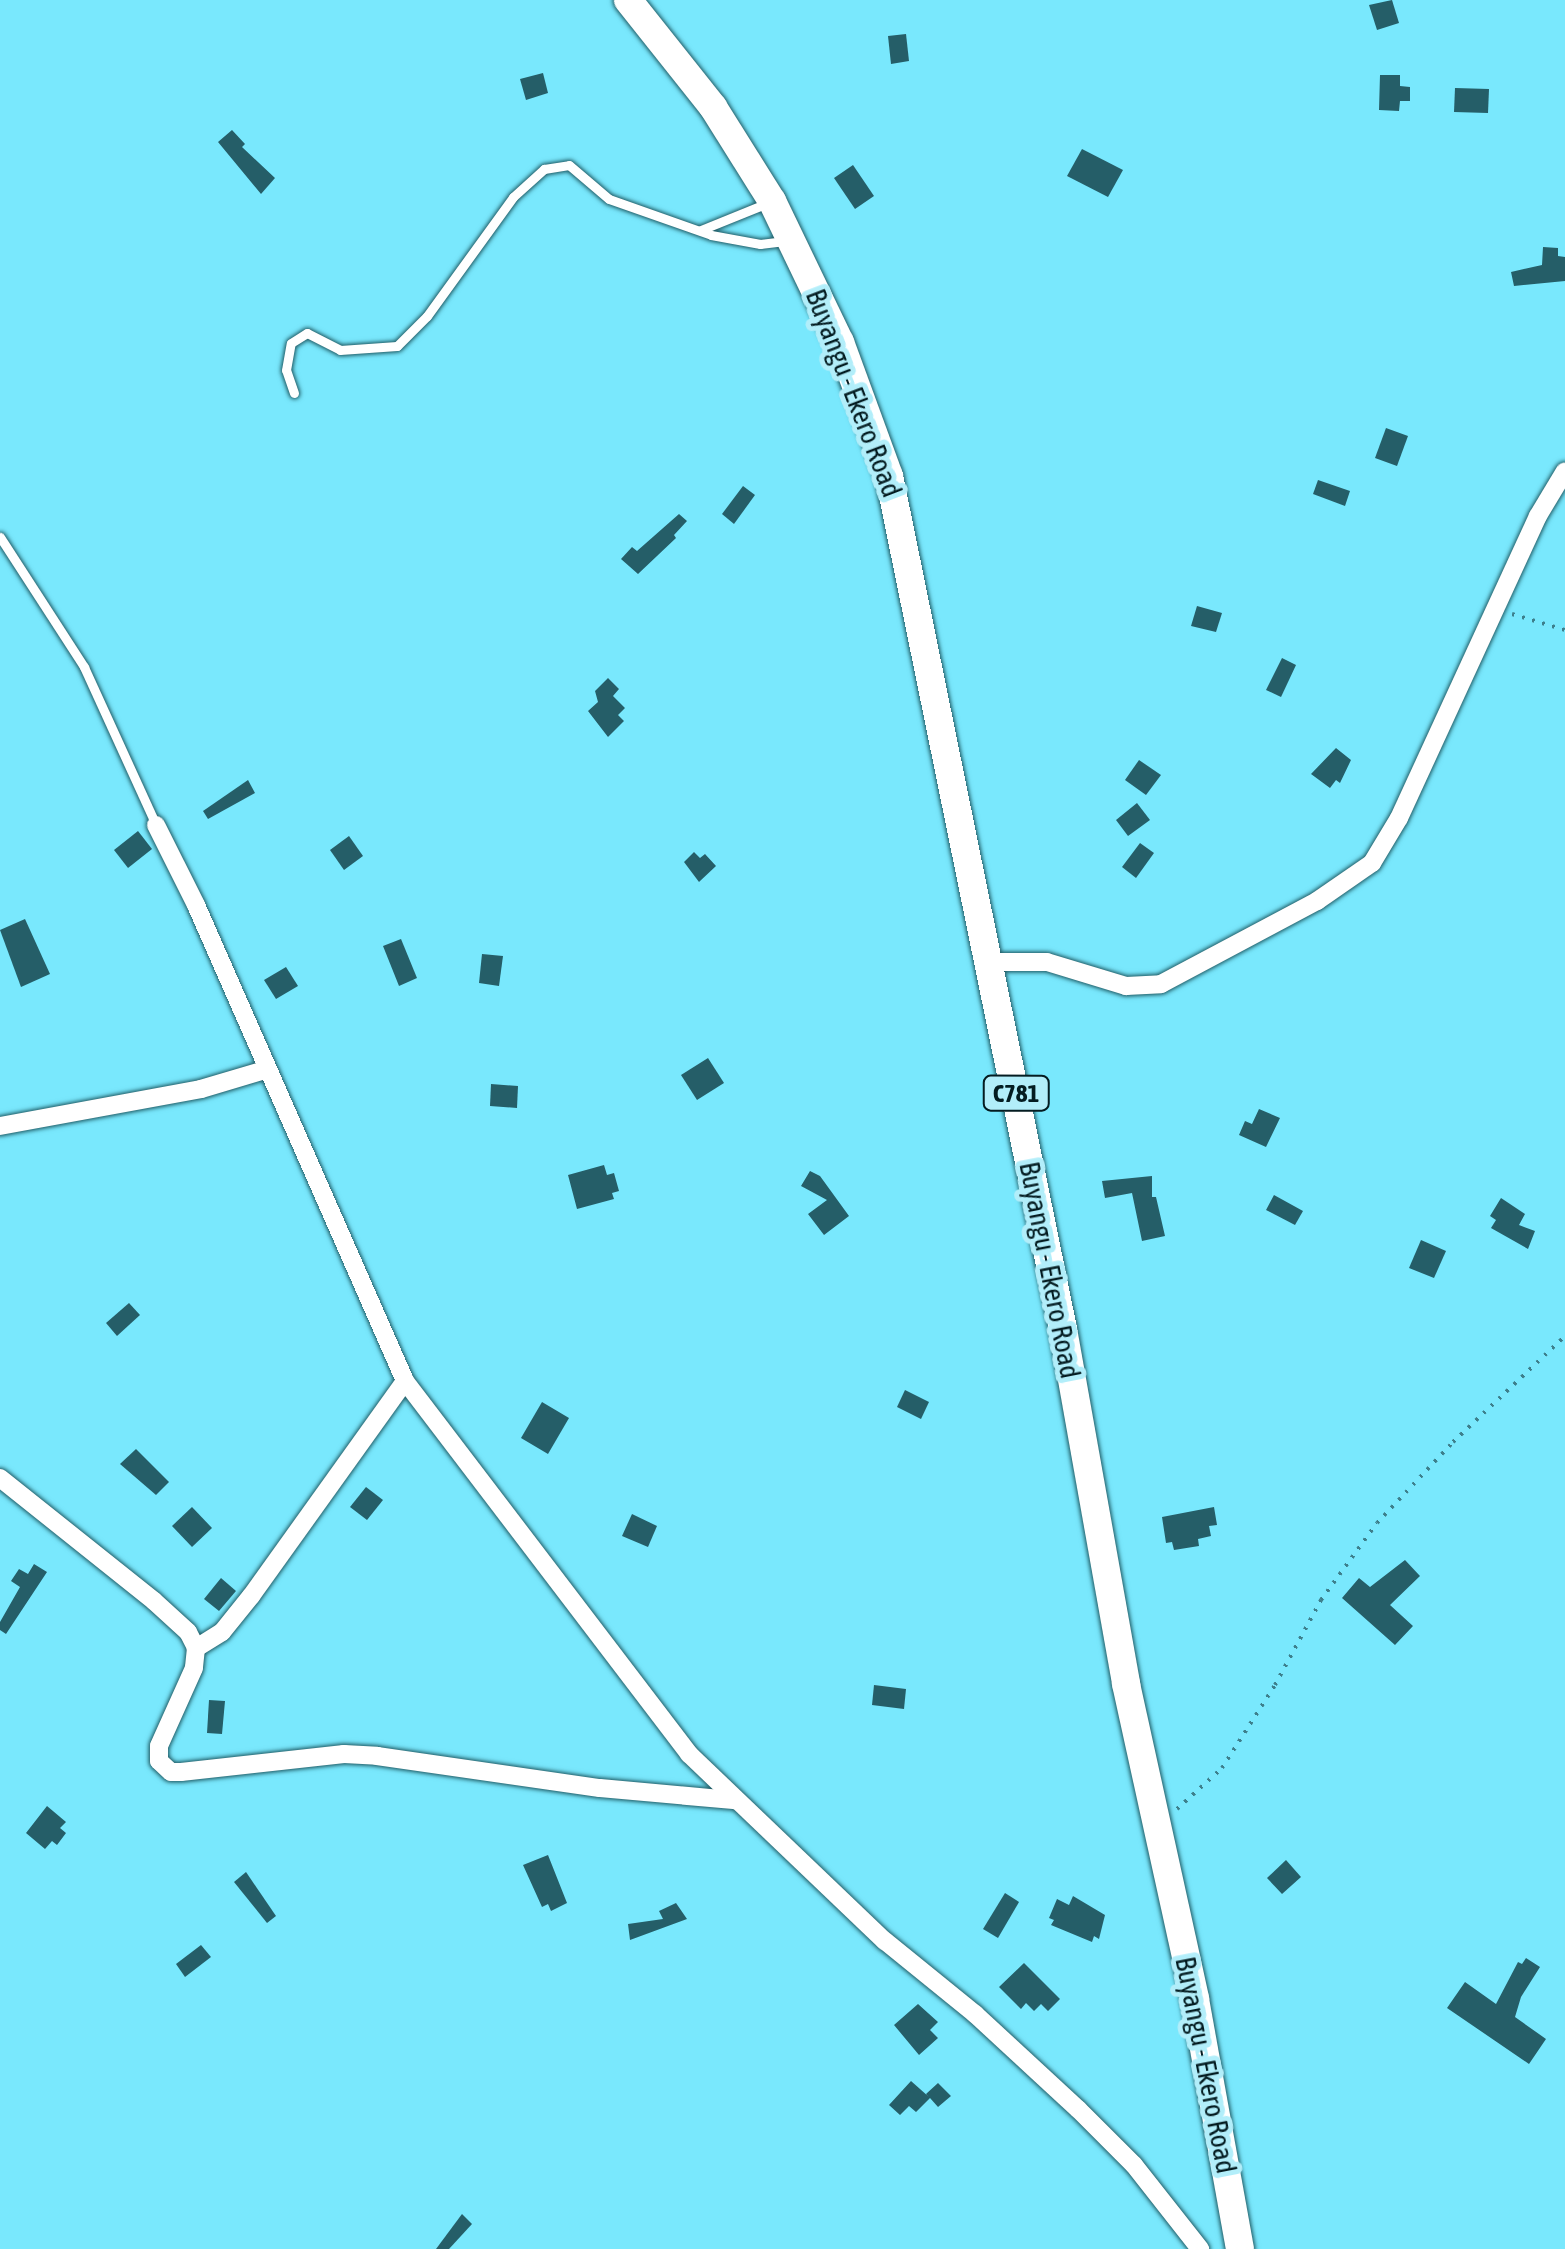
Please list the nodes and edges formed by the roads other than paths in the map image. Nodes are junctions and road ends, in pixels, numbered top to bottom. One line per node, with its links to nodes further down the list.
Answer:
1 (628, 0): 2 (main road, Buyangu - Ekero Road / C781)
2 (772, 202): 3 (lane); 4 (main road, Buyangu - Ekero Road / C781)
3 (699, 231): 4 (lane); 5 (lane)
4 (793, 240): 9 (main road, Buyangu - Ekero Road / C781)
5 (294, 392)
6 (1565, 471): 9 (street)
7 (0, 537): 8 (lane)
8 (156, 825): 10 (street)
9 (990, 962): 17 (main road, Buyangu - Ekero Road / C781)
10 (265, 1070): 11 (street); 12 (street)
11 (0, 1126)
12 (405, 1381): 14 (street); 15 (street)
13 (0, 1478): 14 (street)
14 (196, 1648): 15 (street)
15 (733, 1800): 16 (street)
16 (1200, 2249)
17 (1240, 2249)

